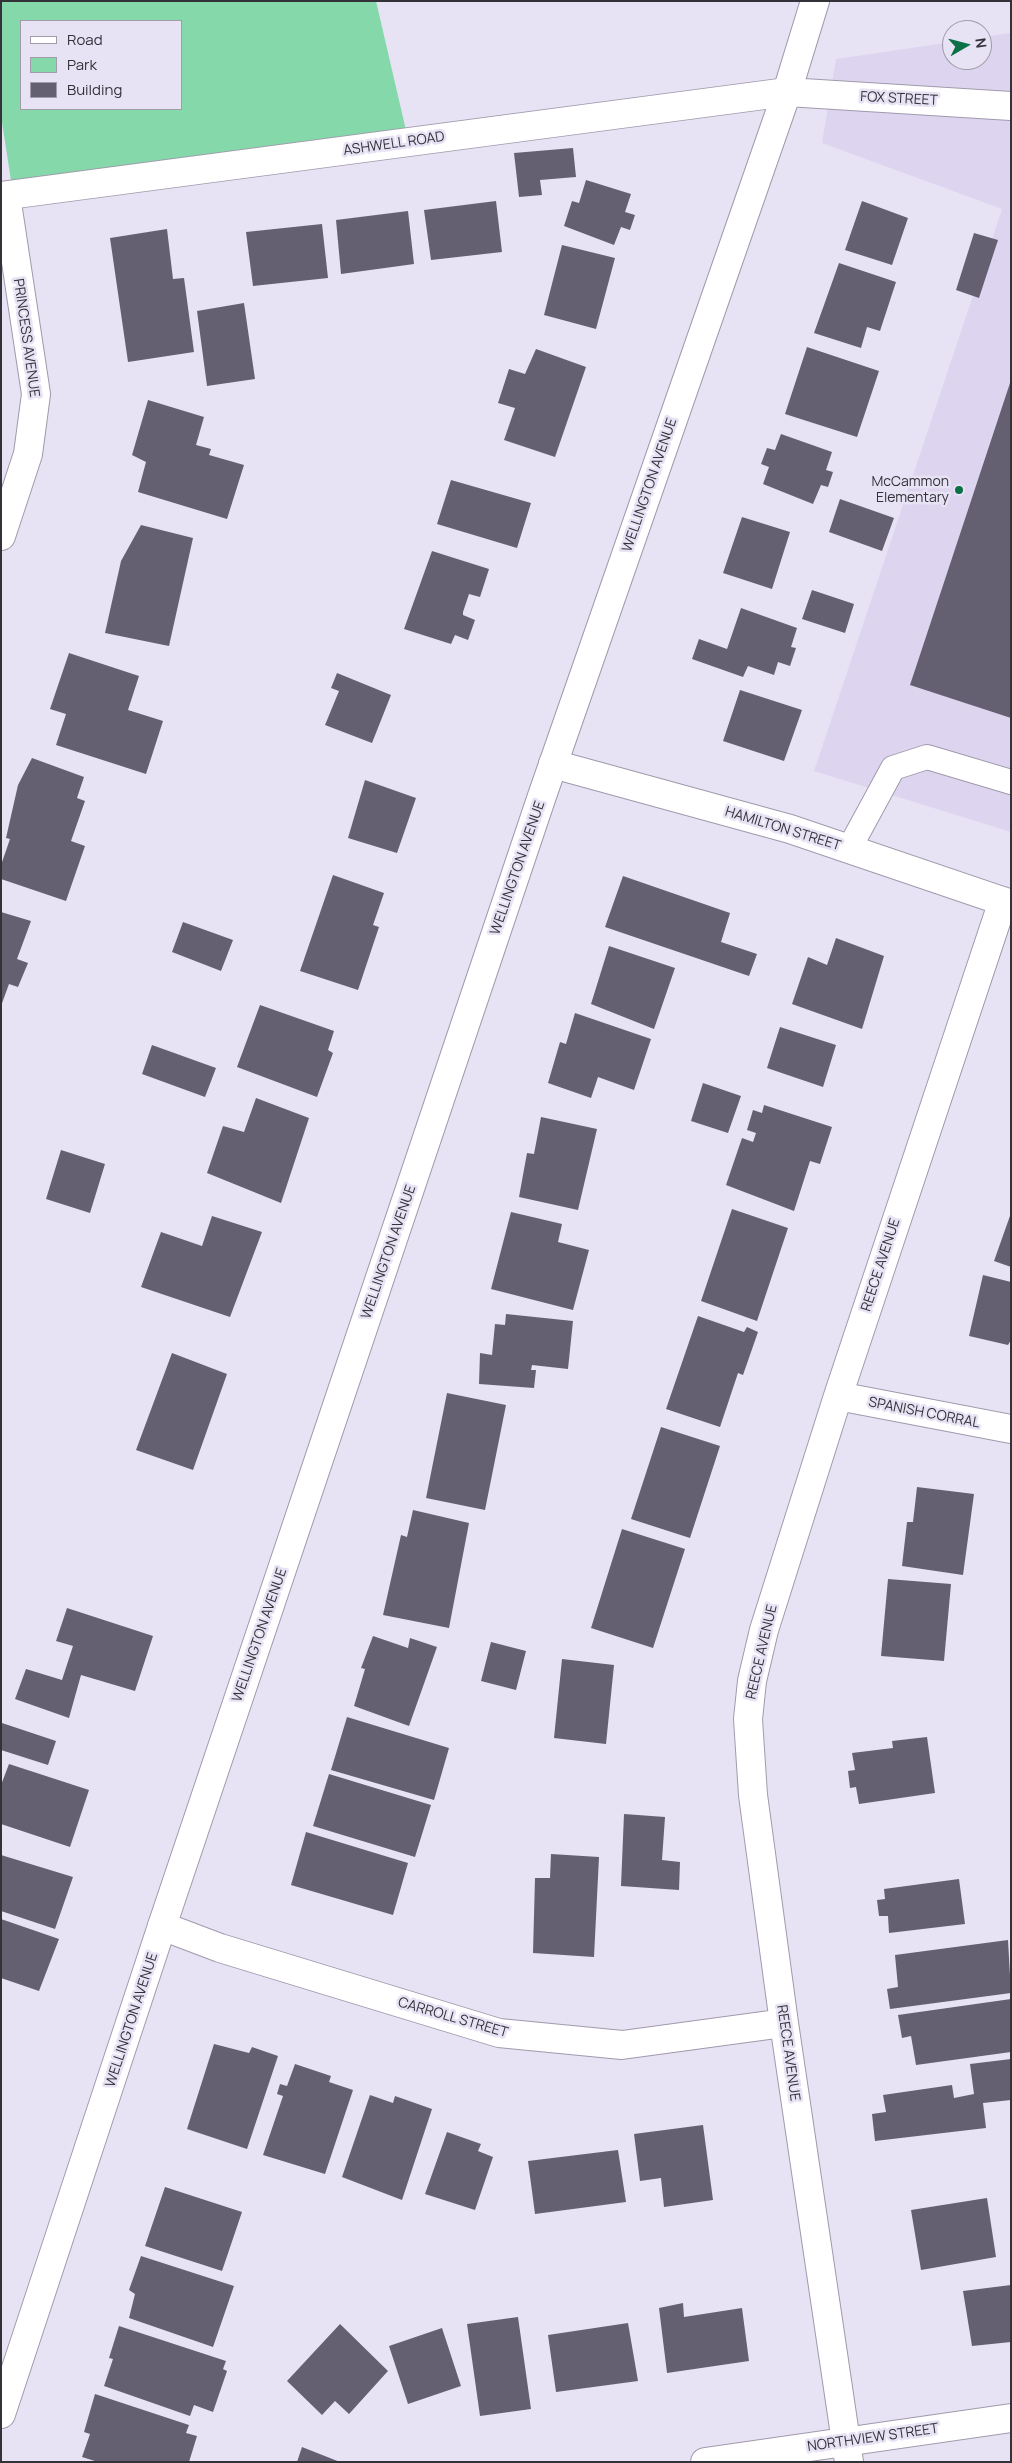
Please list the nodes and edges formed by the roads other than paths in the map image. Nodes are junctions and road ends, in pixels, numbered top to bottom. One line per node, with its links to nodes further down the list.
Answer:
1 (816, 1): 2 (street, WELLINGTON AVENUE)
2 (787, 92): 3 (street, FOX STREET); 4 (street, ASHWELL ROAD); 6 (street, WELLINGTON AVENUE)
3 (1011, 106)
4 (4, 196): 5 (street, PRINCESS AVENUE)
5 (1, 536)
6 (553, 764): 8 (street, HAMILTON STREET); 12 (street, WELLINGTON AVENUE)
7 (1011, 782): 8 (lane)
8 (849, 849): 9 (street, HAMILTON STREET)
9 (1007, 903): 10 (street, REECE AVENUE)
10 (838, 1396): 11 (street, SPANISH CORRAL); 13 (street, REECE AVENUE)
11 (1011, 1429)
12 (162, 1926): 13 (street, CARROLL STREET); 14 (street, WELLINGTON AVENUE)
13 (784, 2023): 16 (street, REECE AVENUE)
14 (1, 2414)
15 (1011, 2418): 16 (street, NORTHVIEW STREET)
16 (848, 2451): 17 (street, NORTHVIEW STREET)
17 (705, 2462)

